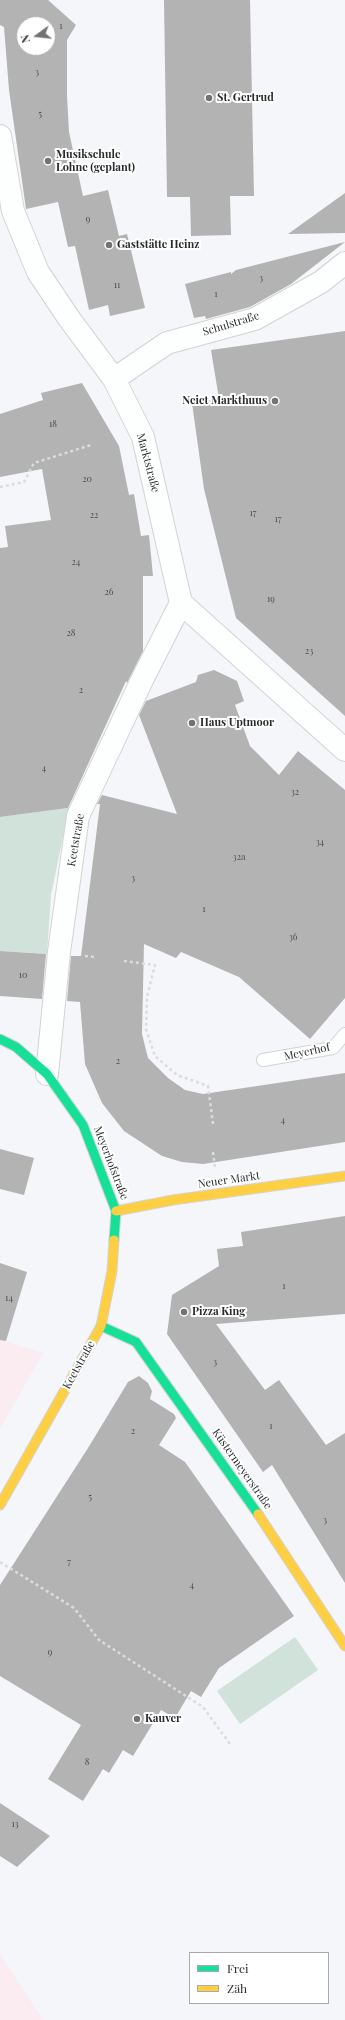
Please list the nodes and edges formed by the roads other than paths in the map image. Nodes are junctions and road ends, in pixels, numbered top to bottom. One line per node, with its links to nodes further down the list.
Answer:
1 (0, 136): 3 (street, Marktstraße)
2 (345, 263): 3 (street, Schulstraße)
3 (114, 379): 4 (street, Marktstraße)
4 (181, 604): 5 (street); 9 (street, Keetstraße)
5 (345, 750)
6 (345, 1034): 8 (lane, Meyerhof)
7 (0, 1039): 9 (street, Meyerhofstraße)
8 (263, 1060)
9 (47, 1074): 11 (street, Meyerhofstraße)
10 (345, 1176): 11 (street, Neuer Markt)
11 (116, 1211): 12 (street, Keetstraße)
12 (100, 1326): 13 (street, Keetstraße); 14 (street, Küstermeyerstraße)
13 (0, 1505)
14 (345, 1646)

